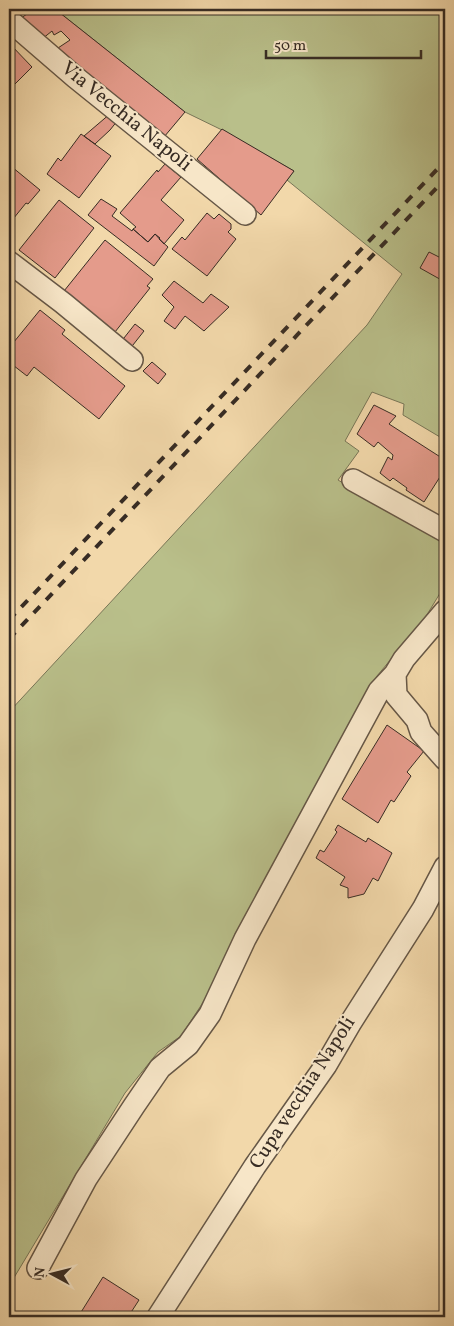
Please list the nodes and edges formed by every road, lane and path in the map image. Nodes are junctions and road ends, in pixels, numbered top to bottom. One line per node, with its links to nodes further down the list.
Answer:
1 (9, 20): 2 (street, Via Vecchia Napoli)
2 (245, 214)
3 (9, 262): 4 (street)
4 (132, 360)
5 (353, 480): 6 (street)
6 (445, 531)
7 (445, 611): 8 (street)
8 (394, 674): 9 (street); 13 (street)
9 (416, 720): 10 (street); 11 (street)
10 (445, 741)
11 (445, 759)
12 (445, 867): 14 (street, Cupa vecchia Napoli)
13 (38, 1268)
14 (158, 1317)

